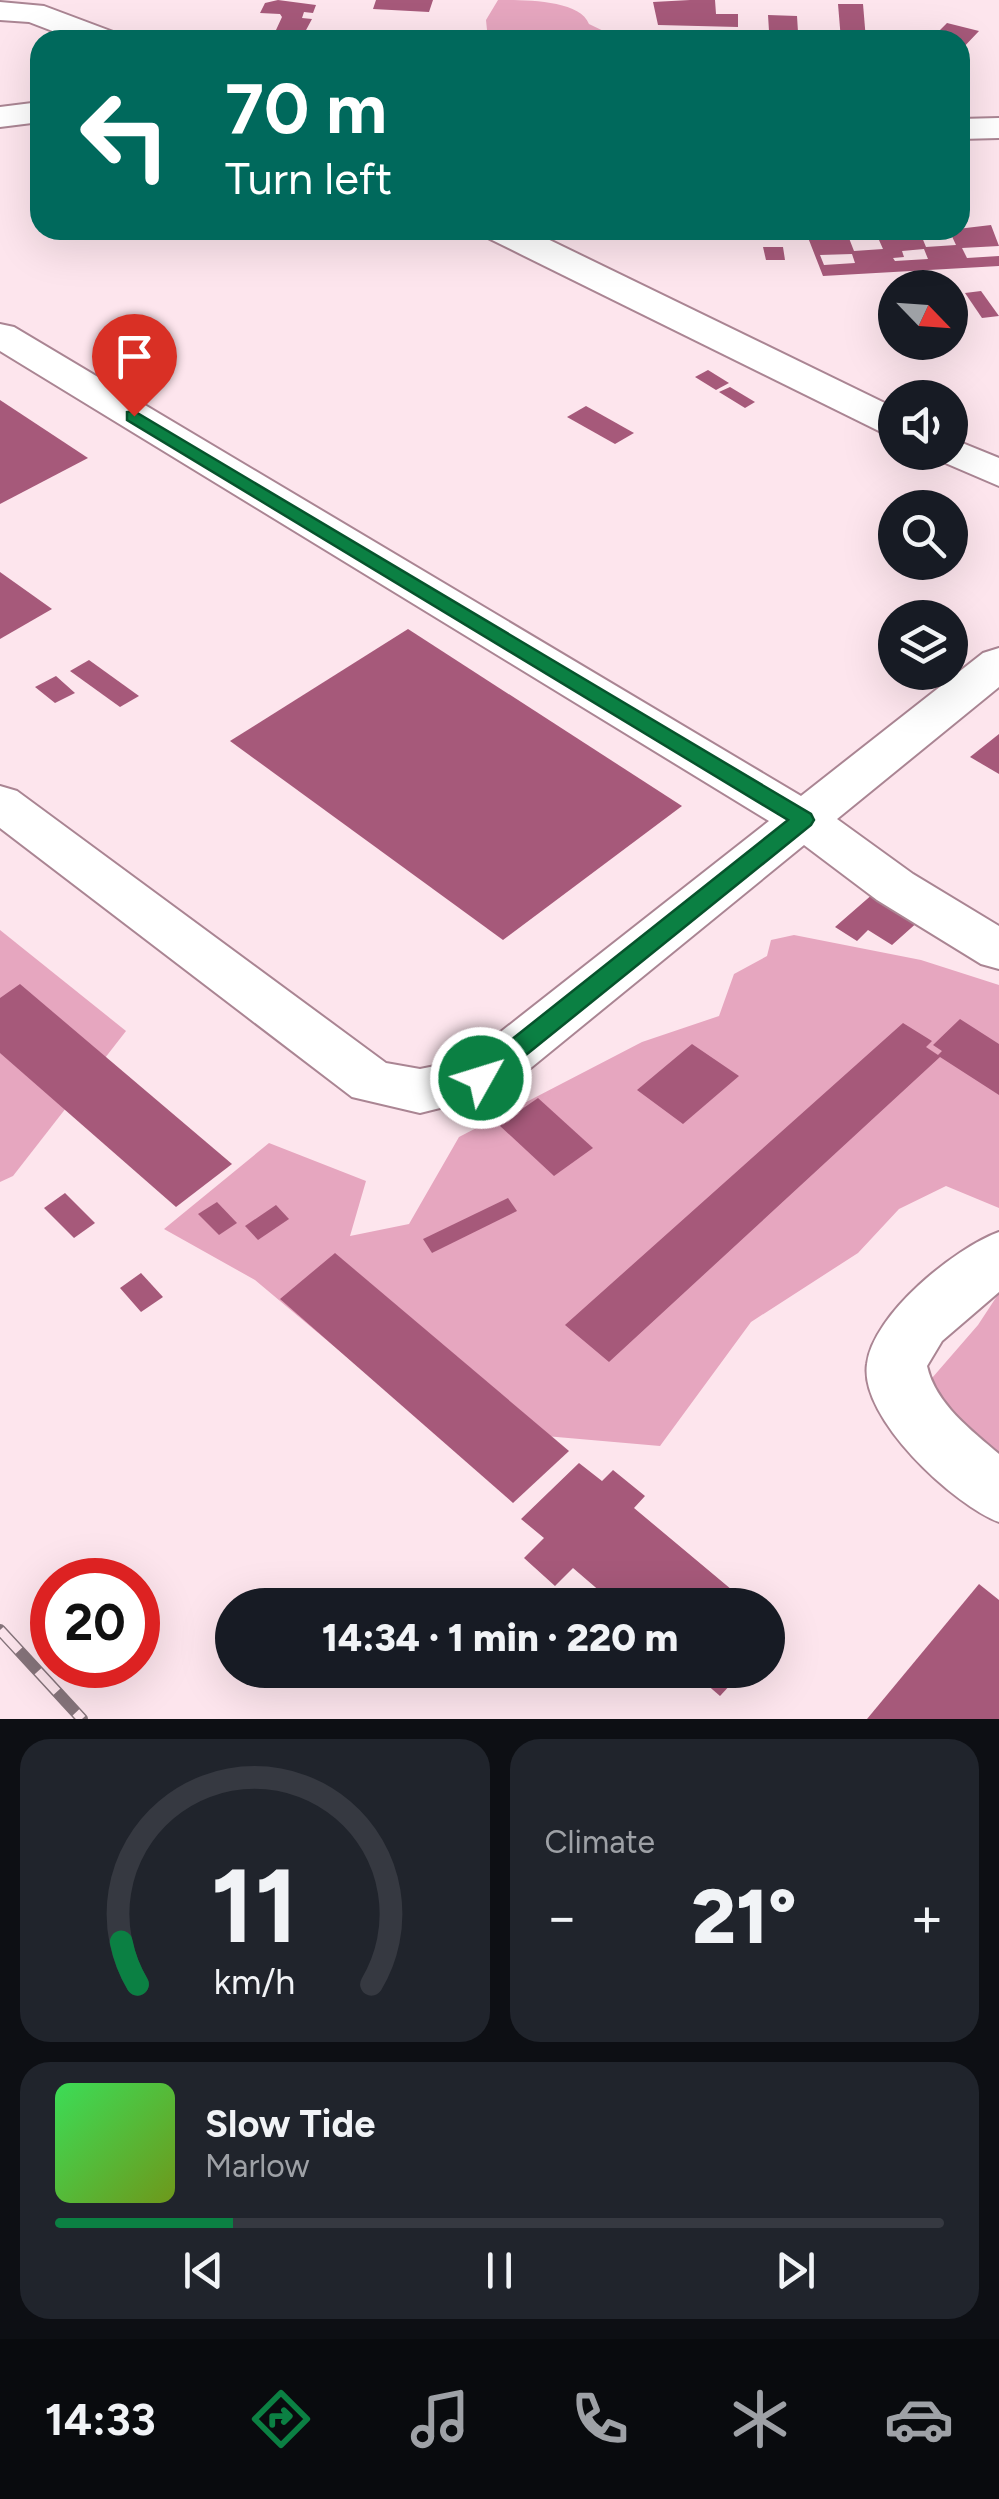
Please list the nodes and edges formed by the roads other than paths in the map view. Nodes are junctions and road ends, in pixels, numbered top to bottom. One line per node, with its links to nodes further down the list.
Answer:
1 (0, 12): 2 (lane)
2 (79, 30)
3 (30, 113): 4 (lane)
4 (0, 117)
5 (999, 128): 6 (lane)
6 (970, 129)
7 (521, 240): 9 (lane)
8 (0, 335): 14 (lane)
9 (878, 415)
10 (968, 459): 11 (lane)
11 (999, 474)
12 (999, 663): 14 (lane)
13 (0, 803): 14 (lane)
14 (803, 820): 15 (lane)
15 (999, 950)
16 (999, 1257): 17 (lane)
17 (999, 1492)

